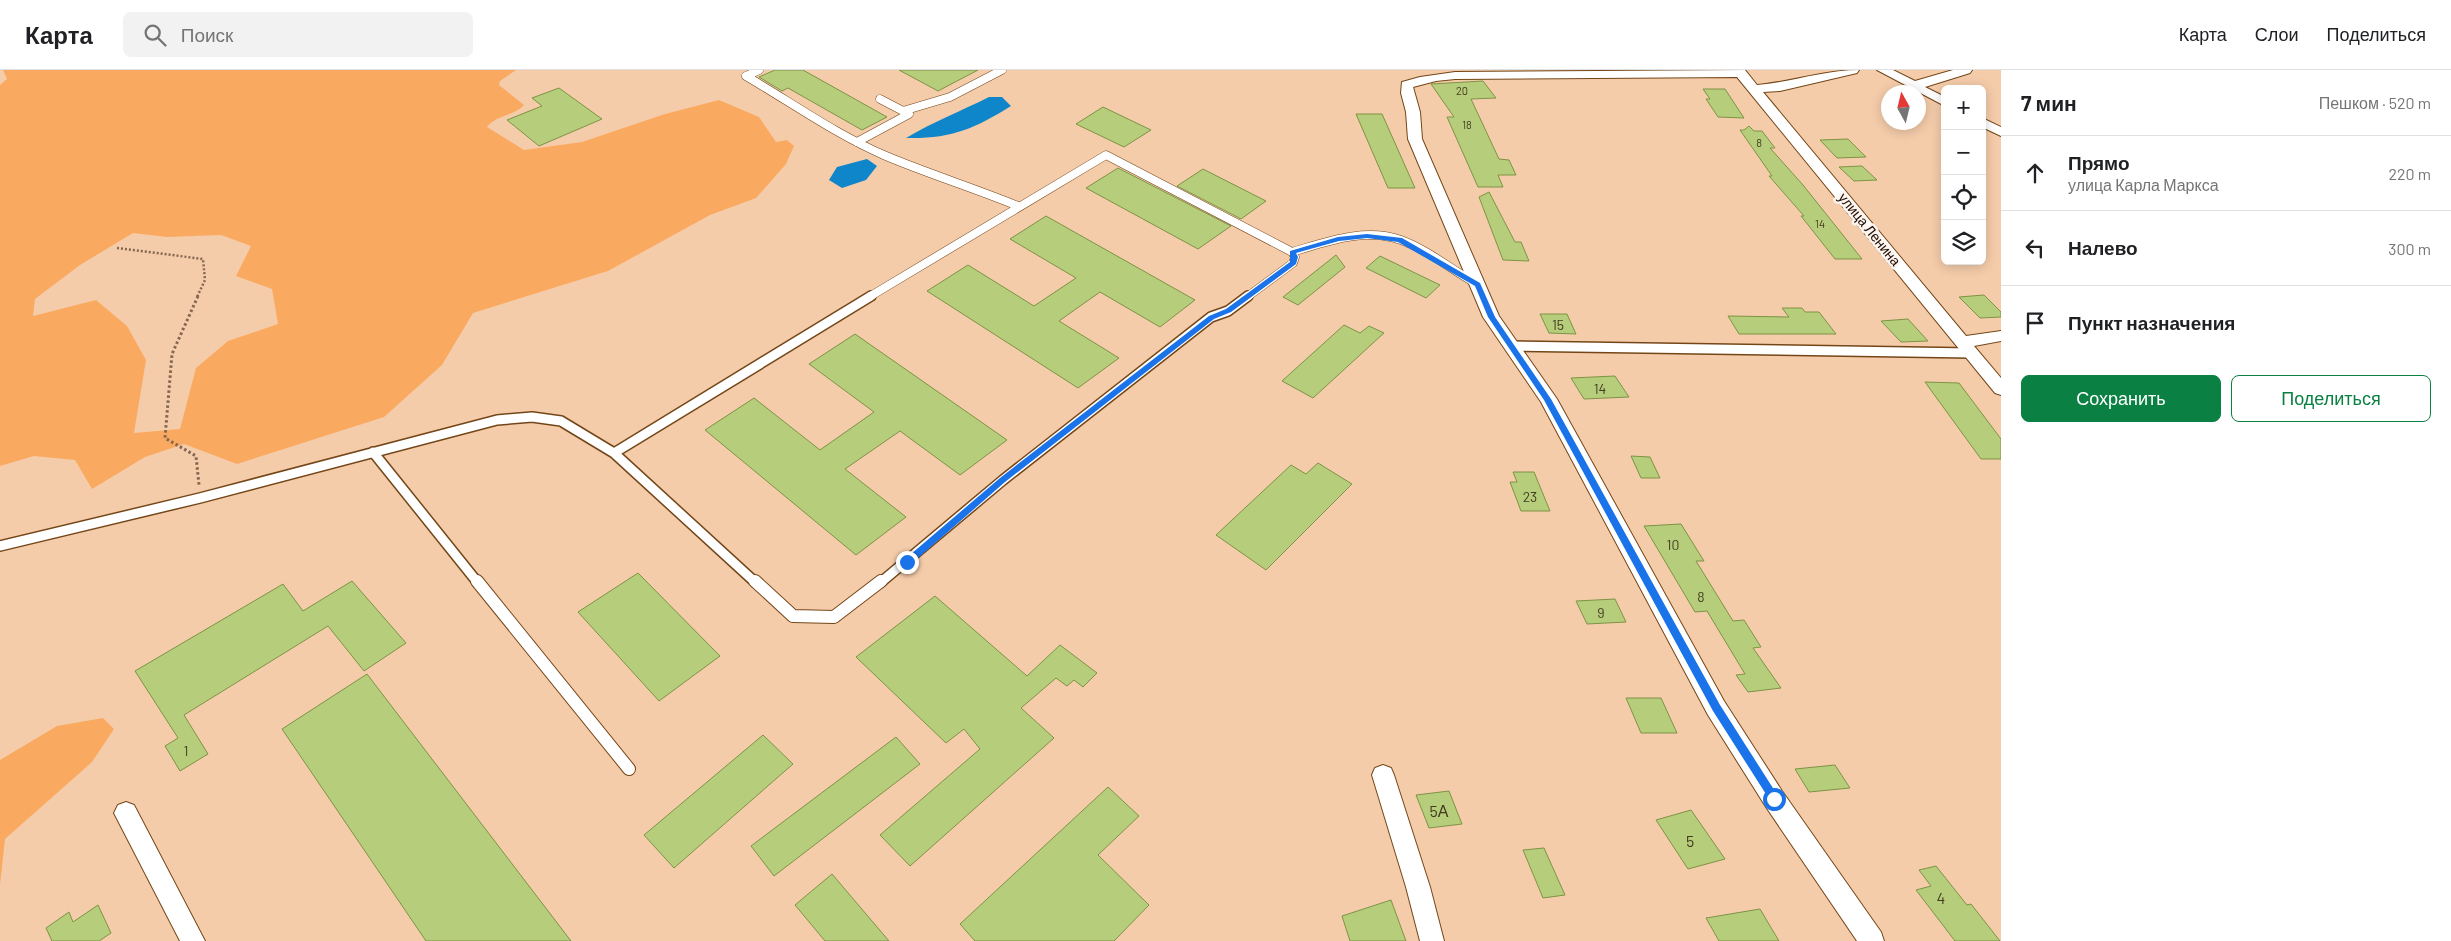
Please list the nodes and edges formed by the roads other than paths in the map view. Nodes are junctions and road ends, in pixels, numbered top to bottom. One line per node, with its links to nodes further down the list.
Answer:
1 (759, 70): 16 (lane)
2 (1002, 70): 13 (lane)
3 (1852, 70): 9 (street)
4 (1883, 70): 7 (street)
5 (1966, 70): 8 (street)
6 (1739, 72): 9 (street, улица Ленина); 19 (street)
7 (1911, 85)
8 (1916, 85)
9 (1755, 89): 22 (street, улица Ленина)
10 (1926, 92): 12 (street)
11 (880, 99): 13 (lane)
12 (1941, 100)
13 (903, 111): 16 (lane)
14 (1986, 124): 15 (street)
15 (2001, 132)
16 (857, 142): 17 (lane)
17 (1018, 206): 18 (lane); 25 (lane)
18 (1292, 252): 19 (lane); 25 (lane)
19 (1478, 284): 21 (street)
20 (2001, 336): 22 (street)
21 (1510, 346): 22 (lane); 32 (street)
22 (1967, 347): 23 (street, улица Ленина)
23 (2001, 389)
24 (373, 452): 25 (lane); 26 (lane); 27 (lane)
25 (614, 453)
26 (0, 546)
27 (629, 769)
28 (1383, 775): 31 (street)
29 (126, 813): 30 (street)
30 (193, 941)
31 (1432, 941)
32 (1872, 941)

